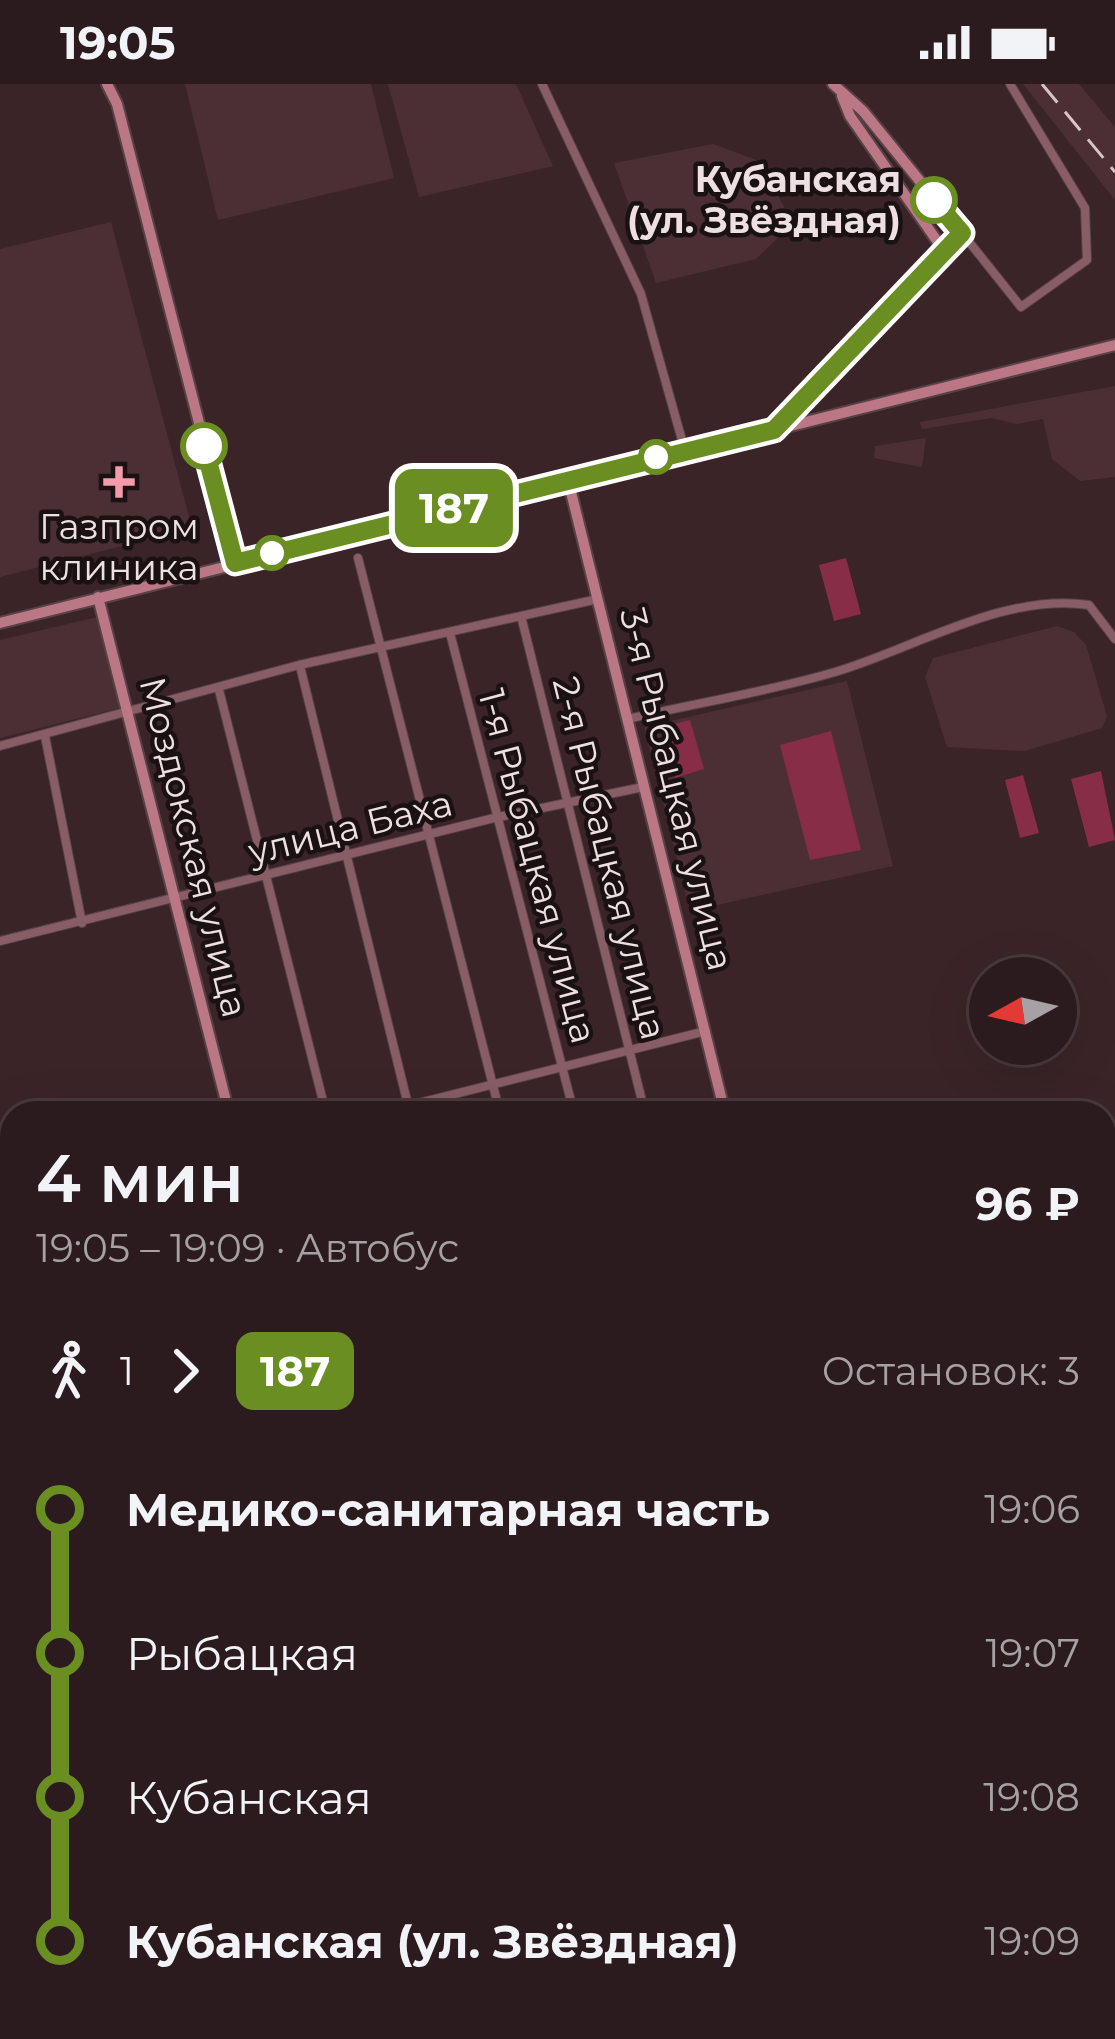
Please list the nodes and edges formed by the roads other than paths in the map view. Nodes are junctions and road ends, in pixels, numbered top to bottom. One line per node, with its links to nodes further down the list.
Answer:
1 (106, 84): 12 (main road)
2 (542, 84): 9 (street)
3 (1010, 84): 5 (street)
4 (837, 89): 5 (main road); 6 (main road)
5 (962, 233): 6 (main road)
6 (942, 248): 8 (main road)
7 (1115, 345): 8 (main road)
8 (774, 430): 9 (main road)
9 (685, 451): 10 (main road)
10 (568, 480): 12 (main road); 14 (main road, 3-я Рыбацкая улица)
11 (358, 558): 19 (street)
12 (235, 563): 13 (main road)
13 (98, 597): 16 (main road); 22 (main road, Моздокская улица)
14 (599, 598): 15 (street); 23 (main road, 3-я Рыбацкая улица)
15 (521, 616): 17 (street); 27 (street, 2-я Рыбацкая улица)
16 (0, 623)
17 (450, 633): 19 (street); 28 (street, 1-я Рыбацкая улица)
18 (1115, 639): 23 (street)
19 (383, 649): 20 (street); 29 (street)
20 (299, 665): 21 (street); 30 (street)
21 (219, 689): 22 (street); 31 (street)
22 (130, 712): 24 (street); 32 (main road, Моздокская улица)
23 (628, 719): 26 (main road, 3-я Рыбацкая улица)
24 (45, 736): 25 (street); 33 (street)
25 (0, 746)
26 (643, 787): 27 (street, улица Баха); 35 (main road, 3-я Рыбацкая улица)
27 (567, 802): 28 (street, улица Баха); 36 (street, 2-я Рыбацкая улица)
28 (494, 818): 29 (street, улица Баха); 37 (street, 1-я Рыбацкая улица)
29 (428, 837): 30 (street, улица Баха); 38 (street)
30 (346, 855): 31 (street, улица Баха); 41 (street)
31 (262, 877): 32 (street, улица Баха); 40 (street)
32 (176, 899): 33 (street, улица Баха); 39 (main road, Моздокская улица)
33 (82, 922): 34 (street, улица Баха)
34 (0, 941)
35 (706, 1031): 36 (street); 46 (main road, 3-я Рыбацкая улица)
36 (630, 1050): 37 (street); 45 (street, 2-я Рыбацкая улица)
37 (562, 1066): 38 (street); 44 (street, 1-я Рыбацкая улица)
38 (493, 1084): 42 (street); 43 (street)
39 (226, 1101)
40 (323, 1101)
41 (408, 1101)
42 (437, 1101)
43 (497, 1101)
44 (571, 1101)
45 (642, 1101)
46 (722, 1101)

